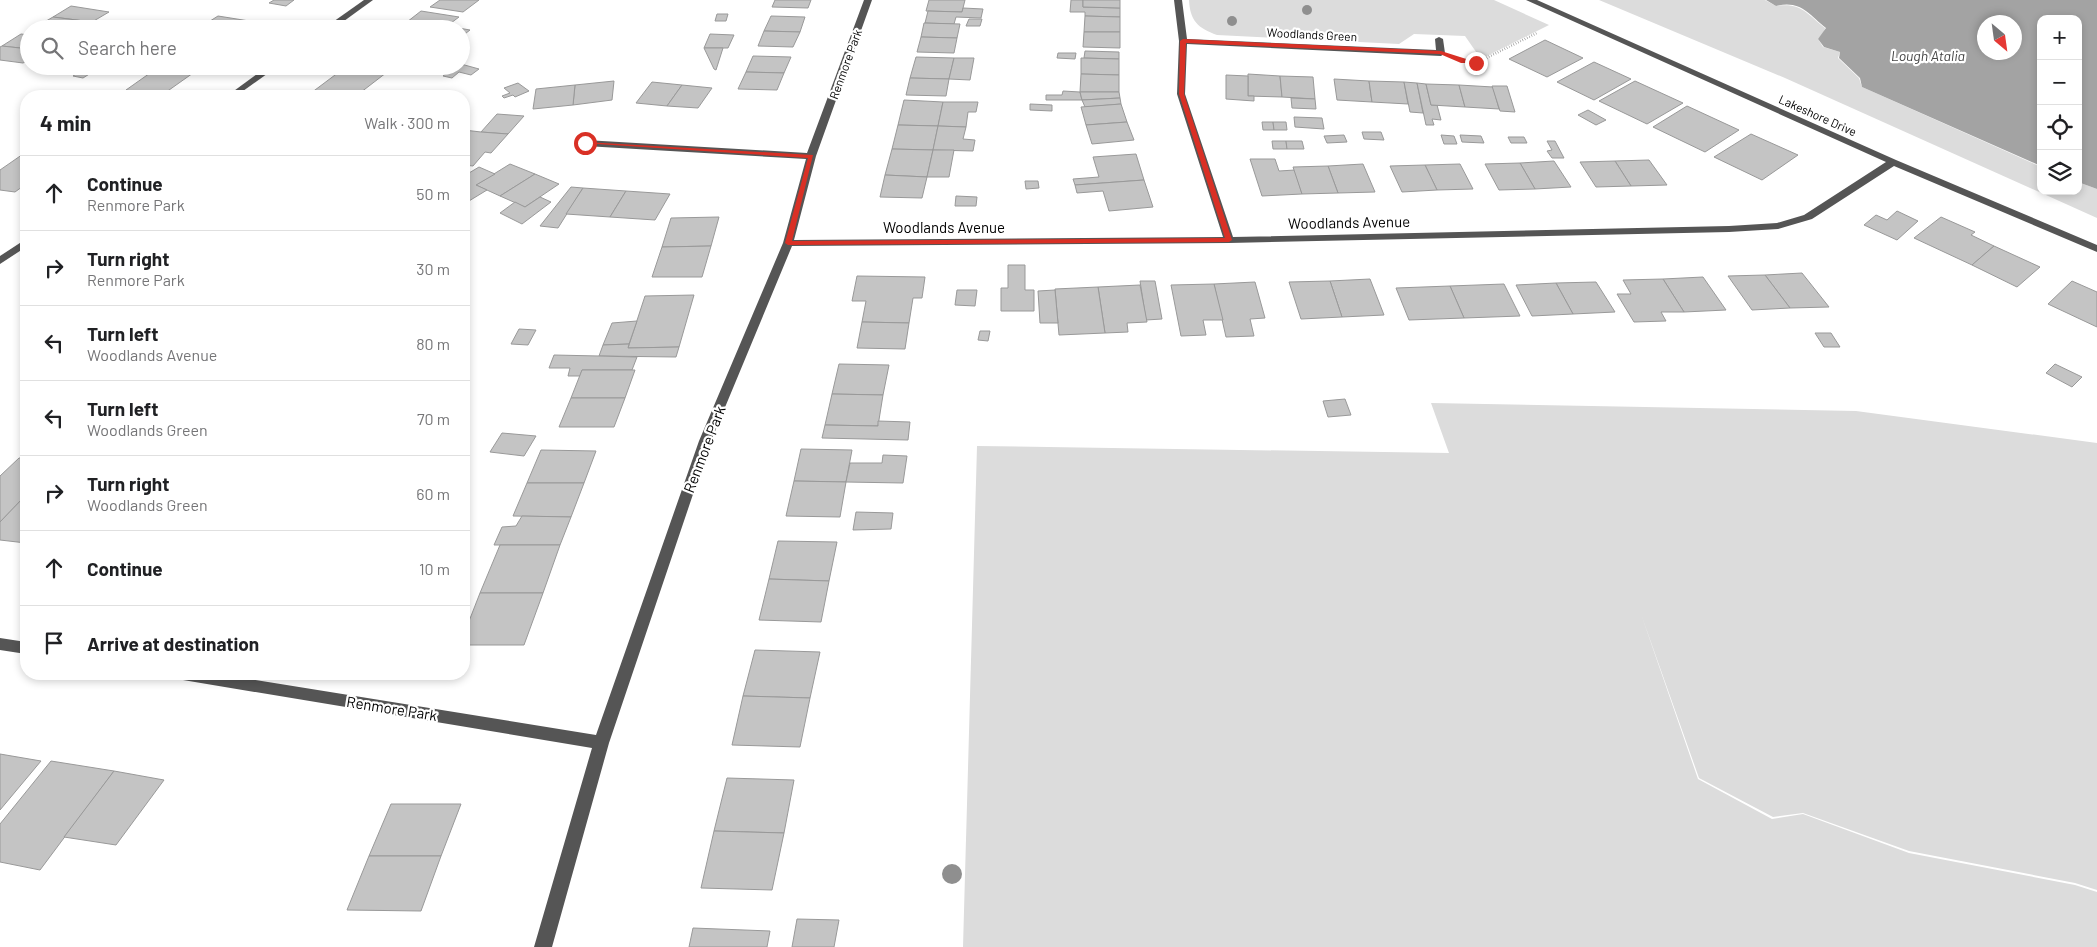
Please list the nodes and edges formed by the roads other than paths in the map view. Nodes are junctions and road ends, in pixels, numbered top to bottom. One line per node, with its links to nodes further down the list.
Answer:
1 (369, 0): 5 (street)
2 (868, 0): 11 (street, Renmore Park)
3 (1178, 0): 7 (street)
4 (1530, 0): 12 (street, Lakeshore Drive)
5 (341, 20)
6 (1439, 39): 7 (street, Woodlands Green)
7 (1183, 41): 13 (street)
8 (261, 75): 9 (street)
9 (240, 90)
10 (585, 143): 11 (street)
11 (811, 156): 14 (street, Renmore Park)
12 (1893, 162): 13 (street, Woodlands Avenue); 16 (street, Lakeshore Drive)
13 (1229, 240): 14 (street, Woodlands Avenue)
14 (788, 243): 21 (street, Renmore Park)
15 (20, 246): 17 (street)
16 (2097, 249)
17 (0, 261)
18 (0, 644): 19 (street)
19 (20, 647)
20 (218, 680): 21 (street, Renmore Park)
21 (601, 743): 22 (street, Renmore Park)
22 (543, 947)

